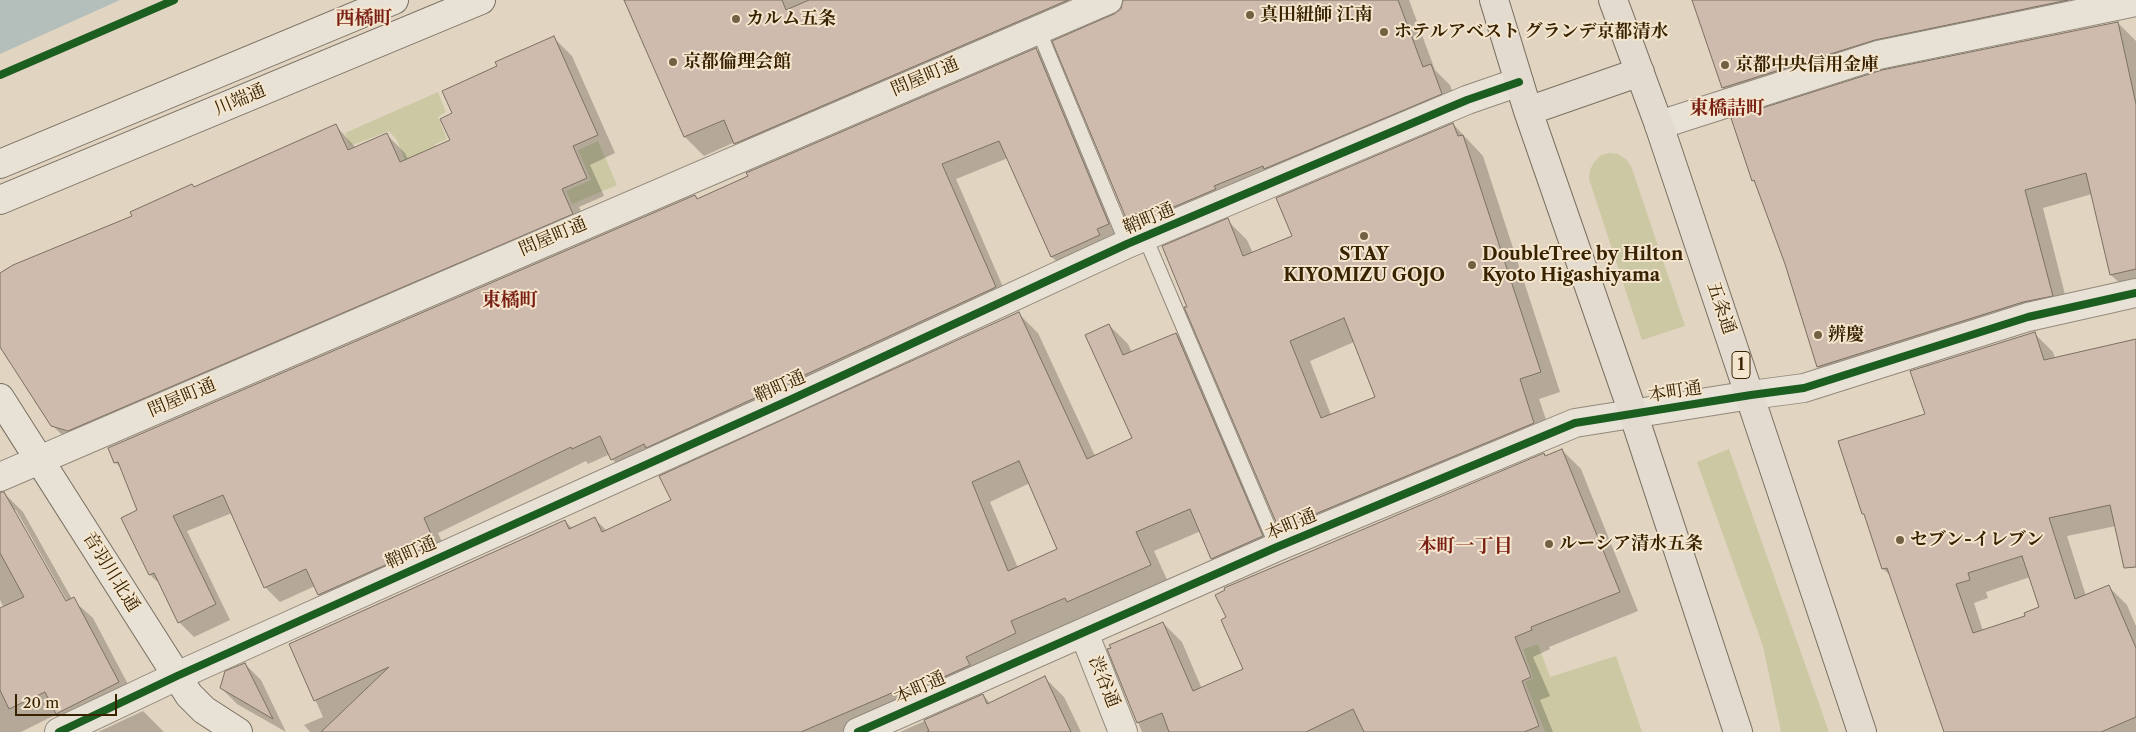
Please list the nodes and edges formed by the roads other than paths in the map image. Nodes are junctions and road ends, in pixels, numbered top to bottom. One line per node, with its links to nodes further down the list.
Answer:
1 (394, 0): 12 (street, 川端通)
2 (481, 0): 13 (street, 川端通)
3 (1108, 0): 7 (street, 問屋町通)
4 (1494, 0): 9 (highway)
5 (1612, 0): 8 (highway, 五条通 / 1)
6 (2136, 2): 11 (street)
7 (1038, 29): 14 (lane); 19 (street, 問屋町通)
8 (1640, 72): 10 (highway); 11 (highway, 五条通 / 1)
9 (1519, 82): 10 (highway); 14 (street, 鞘町通)
10 (1528, 111): 18 (highway)
11 (1660, 125): 16 (highway, 五条通 / 1)
12 (0, 164)
13 (0, 200)
14 (1136, 240): 21 (lane); 23 (street, 鞘町通)
15 (2136, 293): 16 (street, 本町通)
16 (1751, 394): 18 (street, 本町通); 29 (highway, 五条通 / 1)
17 (0, 398): 19 (street, 音羽川北通)
18 (1633, 414): 21 (street, 本町通); 28 (highway)
19 (39, 459): 20 (street, 問屋町通); 23 (street, 音羽川北通)
20 (0, 477)
21 (1277, 547): 22 (street, 本町通)
22 (1084, 633): 26 (street, 本町通); 27 (street, 渋谷通)
23 (177, 676): 24 (street, 鞘町通); 25 (street, 音羽川北通)
24 (59, 732)
25 (238, 732)
26 (858, 732)
27 (1123, 732)
28 (1738, 732)
29 (1862, 732)

